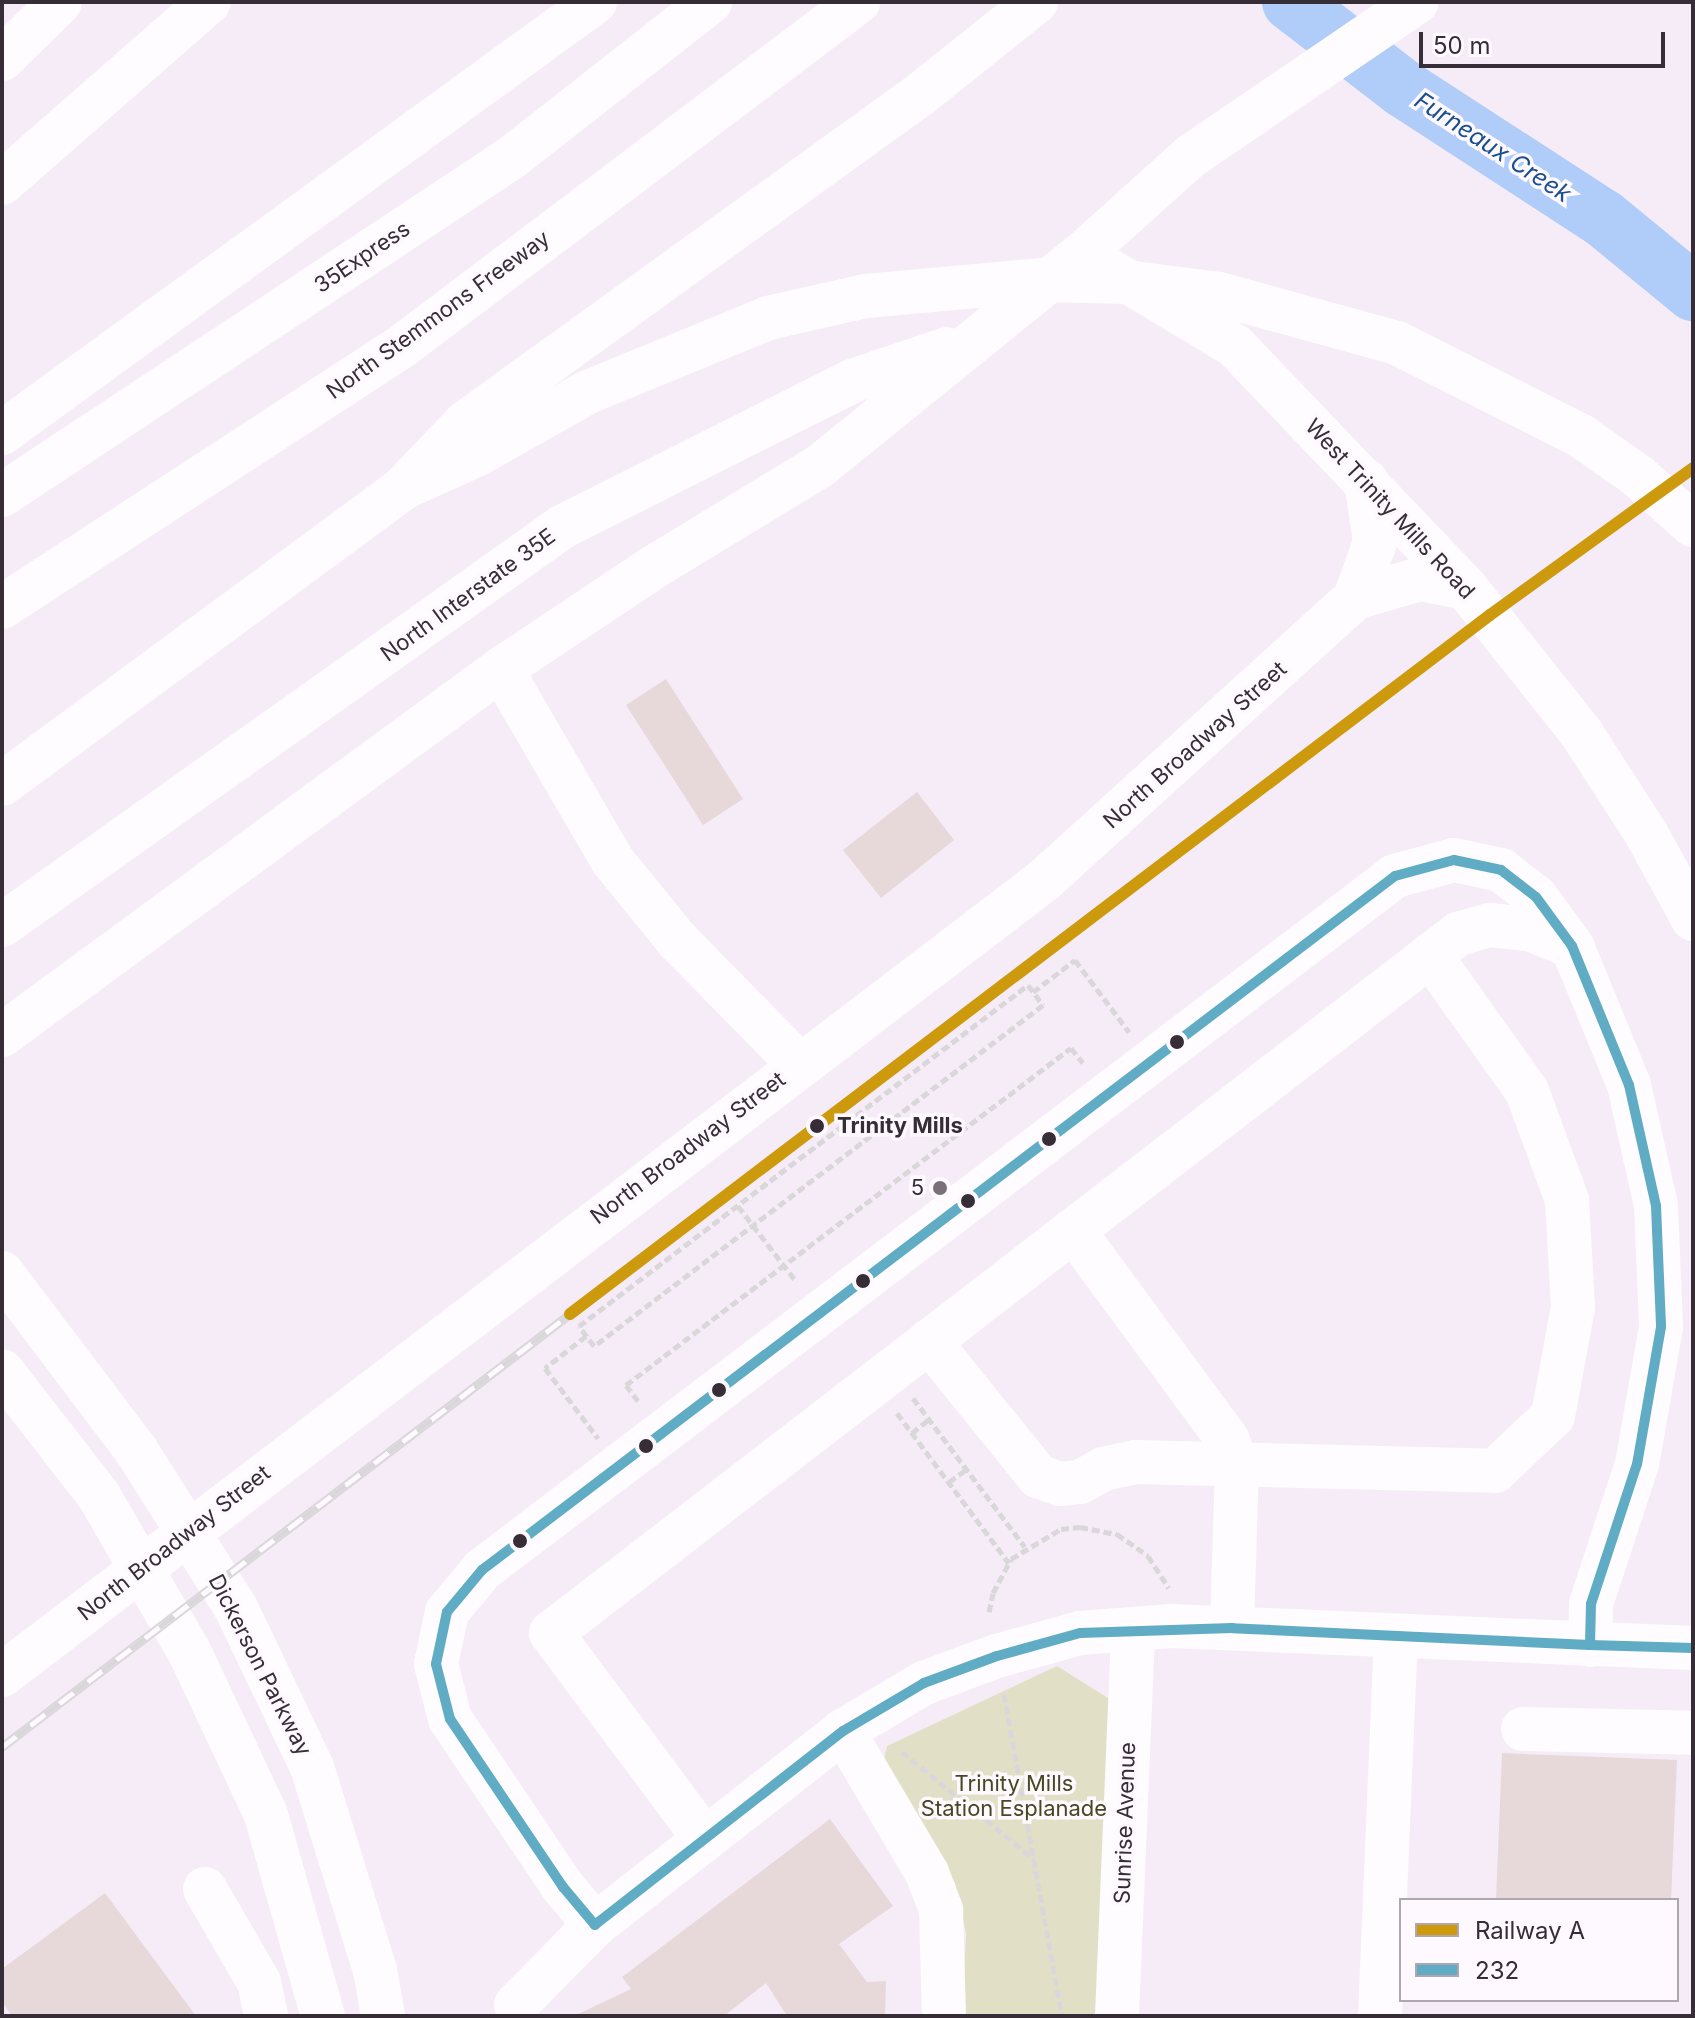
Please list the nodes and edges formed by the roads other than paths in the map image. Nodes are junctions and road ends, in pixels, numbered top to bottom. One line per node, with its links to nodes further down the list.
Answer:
1 (60, 2): 9 (main road)
2 (186, 2): 10 (main road)
3 (209, 2): 10 (main road)
4 (595, 2): 14 (main road)
5 (710, 2): 17 (main road, 35Express)
6 (858, 2): 21 (main road, North Stemmons Freeway)
7 (1036, 2): 16 (main road)
8 (1417, 2): 12 (main road)
9 (2, 59)
10 (123, 74): 11 (main road)
11 (2, 183)
12 (1082, 254): 13 (main road); 15 (main road, West Trinity Mills Road)
13 (975, 339): 22 (main road); 25 (main road, North Interstate 35E)
14 (2, 433)
15 (1366, 481): 19 (main road, West Trinity Mills Road); 20 (main road, North Broadway Street)
16 (403, 488): 18 (main road); 23 (main road)
17 (2, 495)
18 (1693, 525)
19 (1466, 588): 20 (main road, North Broadway Street); 24 (main road, West Trinity Mills Road)
20 (1355, 598): 29 (main road, North Broadway Street)
21 (2, 607)
22 (501, 669): 28 (main road); 29 (main road)
23 (2, 784)
24 (1693, 919)
25 (2, 925)
26 (1572, 946): 27 (main road); 38 (main road); 46 (main road)
27 (1430, 955): 30 (main road); 34 (main road)
28 (2, 1035)
29 (799, 1064): 40 (main road, North Broadway Street)
30 (1073, 1230): 32 (main road); 34 (main road)
31 (2, 1273): 50 (main road, Dickerson Parkway)
32 (929, 1341): 34 (main road); 44 (main road)
33 (2, 1371): 49 (main road)
34 (1237, 1466): 35 (main road)
35 (1232, 1628): 36 (main road); 37 (main road)
36 (1133, 1629): 42 (main road); 52 (main road, Sunrise Avenue)
37 (1396, 1636): 38 (main road); 53 (main road)
38 (1590, 1645): 39 (main road)
39 (1693, 1648)
40 (2, 1675)
41 (1523, 1729): 43 (main road)
42 (843, 1731): 44 (main road); 51 (main road)
43 (1693, 1733)
44 (704, 1838): 46 (main road)
45 (205, 1889): 48 (main road)
46 (595, 1925): 47 (main road)
47 (516, 2005)
48 (266, 2016)
49 (323, 2016)
50 (383, 2016)
51 (944, 2016)
52 (1117, 2016)
53 (1380, 2016)

